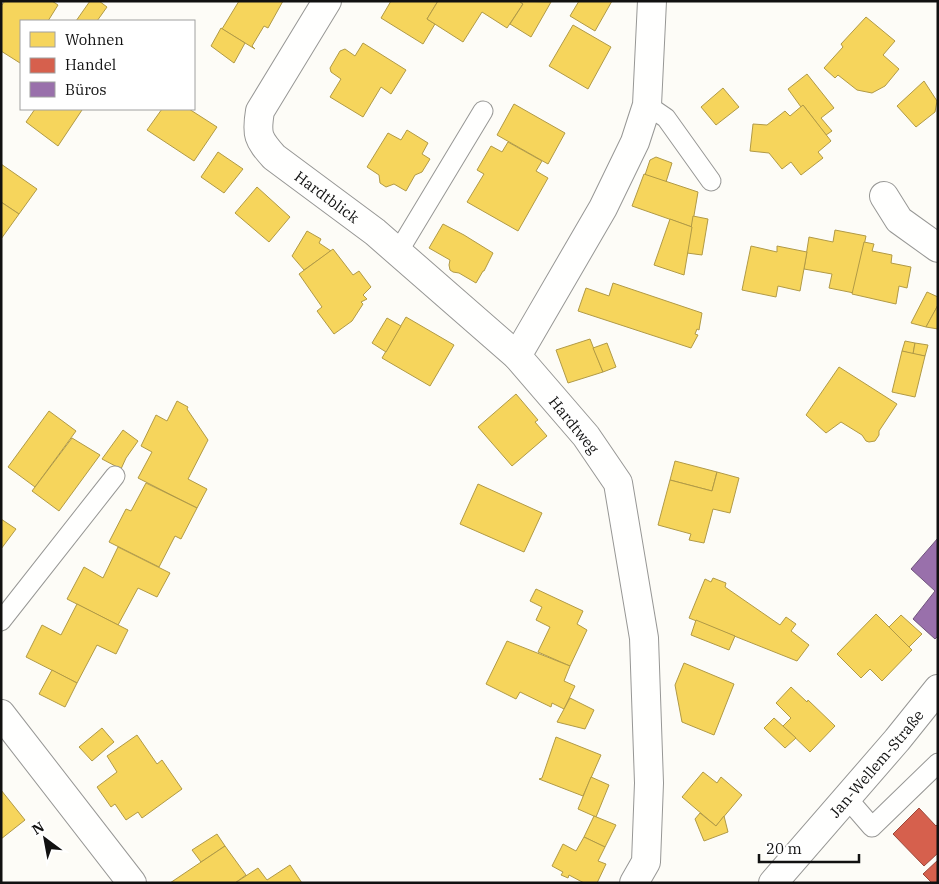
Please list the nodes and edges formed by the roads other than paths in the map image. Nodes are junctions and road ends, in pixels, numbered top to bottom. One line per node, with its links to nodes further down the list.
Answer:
1 (327, 1): 8 (street, Hardtblick)
2 (652, 1): 3 (street)
3 (647, 105): 5 (lane); 9 (street)
4 (483, 111): 8 (lane)
5 (711, 181)
6 (884, 196): 7 (street)
7 (938, 248)
8 (398, 252): 9 (street, Hardtblick)
9 (516, 356): 17 (street, Hardtweg)
10 (115, 476): 11 (lane)
11 (1, 621)
12 (938, 689): 15 (street, Jan-Wellem-Straße)
13 (1, 714): 16 (street)
14 (938, 763): 15 (lane)
15 (846, 797): 18 (street, Jan-Wellem-Straße)
16 (132, 883)
17 (634, 883)
18 (772, 883)

